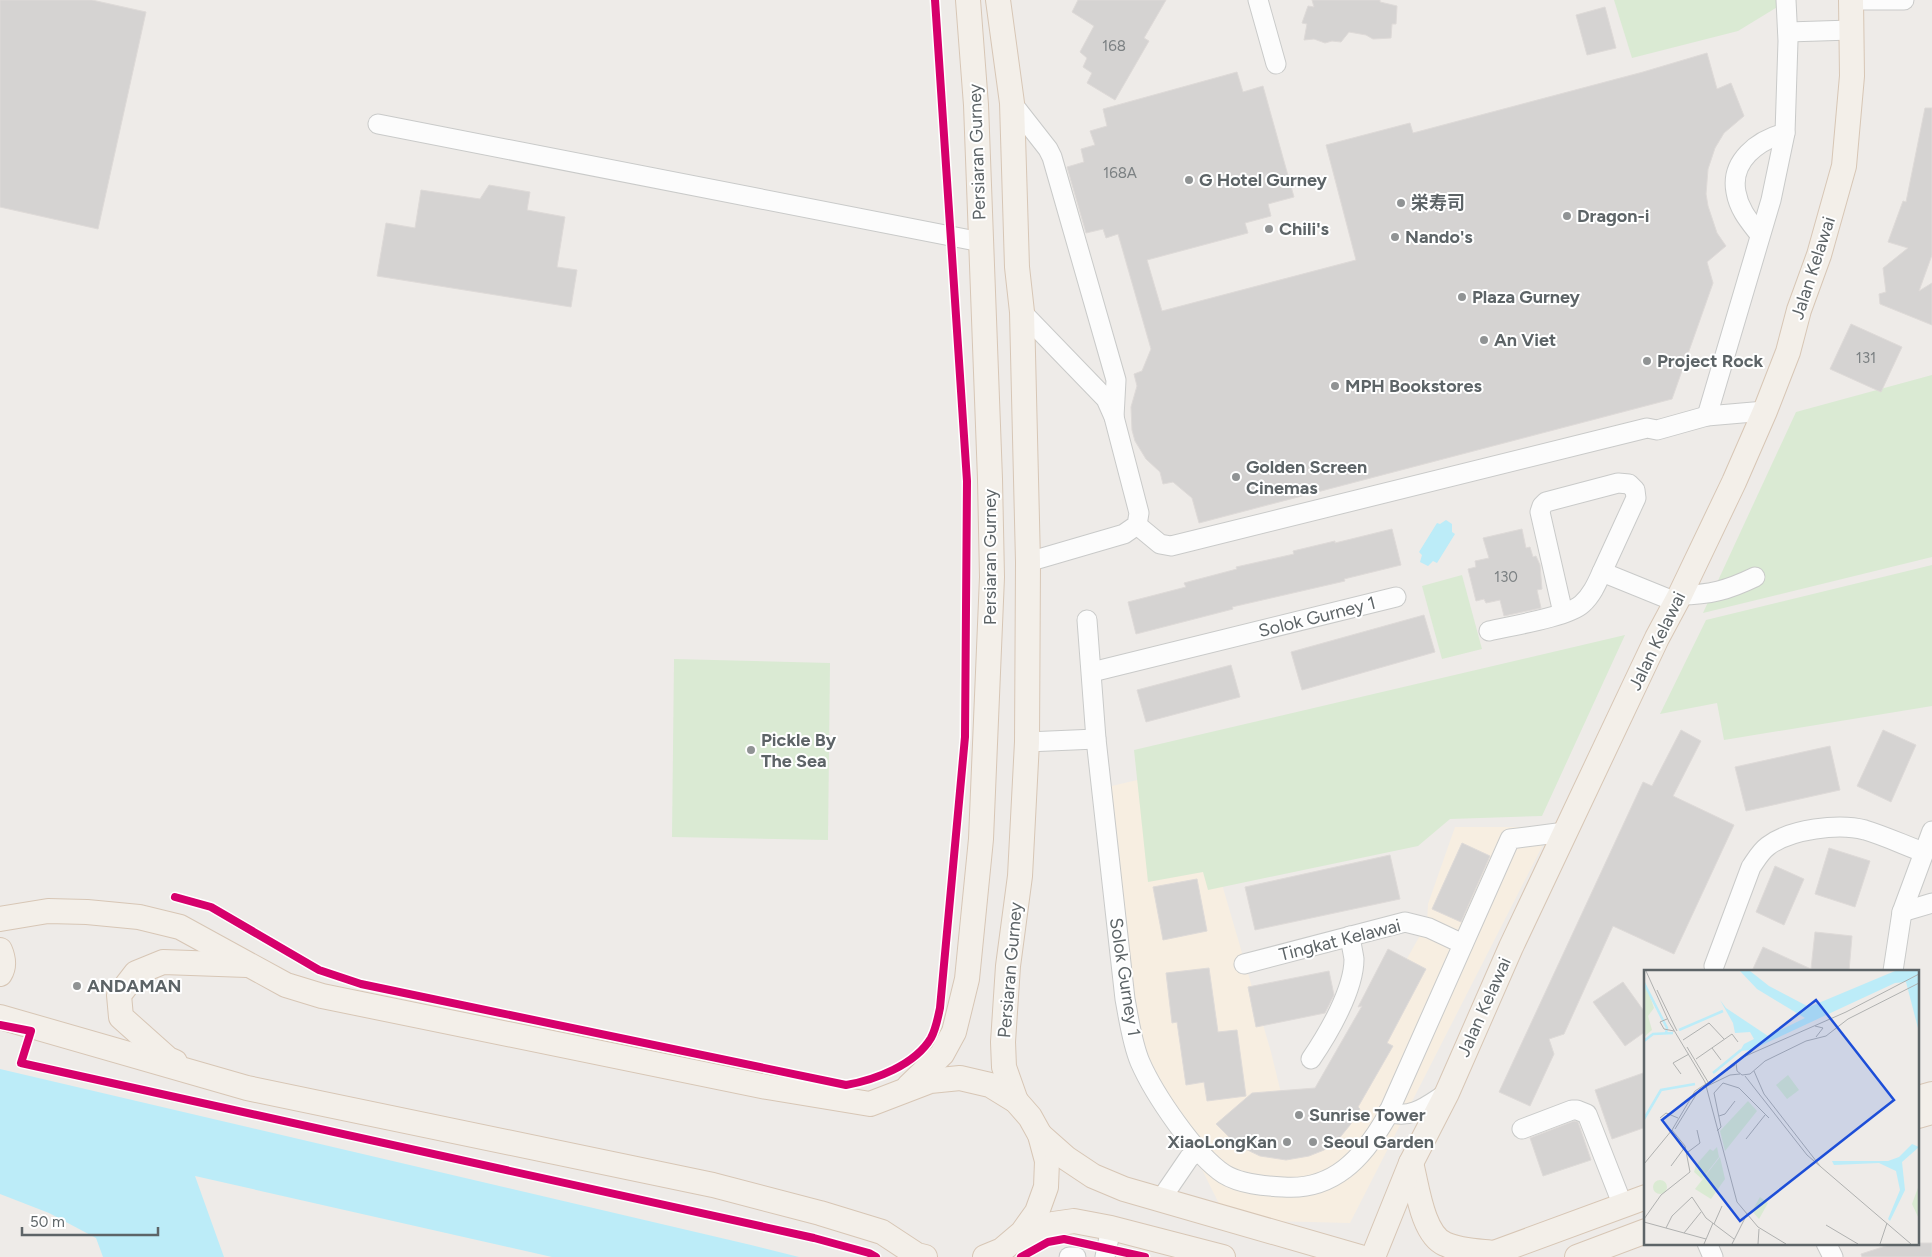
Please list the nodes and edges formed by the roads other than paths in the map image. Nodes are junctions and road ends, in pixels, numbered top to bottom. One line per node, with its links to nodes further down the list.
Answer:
1 (968, 0): 12 (main road, Persiaran Gurney)
2 (998, 0): 11 (main road, Persiaran Gurney)
3 (1258, 0): 10 (street)
4 (1786, 0): 9 (street)
5 (1851, 0): 8 (main road, Jalan Kelawai)
6 (1861, 0): 7 (street)
7 (1904, 0)
8 (1852, 30): 9 (street); 19 (main road, Jalan Kelawai)
9 (1788, 32): 14 (street)
10 (1276, 64)
11 (1012, 103): 12 (main road); 17 (main road, Persiaran Gurney); 20 (street)
12 (976, 105): 16 (main road, Persiaran Gurney)
13 (378, 124): 16 (street)
14 (1784, 133): 15 (street); 15 (street)
15 (1760, 235): 18 (street)
16 (981, 242): 50 (main road, Persiaran Gurney)
17 (1022, 312): 20 (street); 22 (main road, Persiaran Gurney)
18 (1708, 411): 19 (street); 21 (street)
19 (1765, 411): 26 (main road, Jalan Kelawai)
20 (1114, 417): 21 (street)
21 (1137, 525): 22 (street)
22 (1028, 562): 32 (main road, Persiaran Gurney)
23 (1602, 572): 26 (street); 27 (street); 27 (street)
24 (1755, 577): 26 (street)
25 (1396, 597): 30 (street, Solok Gurney 1)
26 (1678, 598): 34 (main road, Jalan Kelawai)
27 (1563, 613): 29 (street)
28 (1087, 620): 30 (street, Solok Gurney 1)
29 (1490, 631)
30 (1092, 672): 31 (street, Solok Gurney 1)
31 (1096, 739): 32 (street); 56 (street, Solok Gurney 1)
32 (1027, 742): 52 (main road, Persiaran Gurney)
33 (1932, 831): 35 (street)
34 (1566, 832): 40 (street, Solok Gurney 1); 51 (main road, Jalan Kelawai)
35 (1924, 852): 37 (street); 44 (street)
36 (1932, 903): 37 (street)
37 (1902, 912): 45 (street)
38 (0, 919): 43 (main road)
39 (1350, 936): 40 (street, Tingkat Kelawai); 42 (street, Tingkat Kelawai); 48 (street)
40 (1463, 944): 53 (street, Solok Gurney 1)
41 (0, 950): 46 (main road)
42 (1244, 964)
43 (251, 966): 49 (main road); 50 (main road)
44 (1714, 966)
45 (1893, 970)
46 (0, 974)
47 (0, 1017): 49 (main road)
48 (1311, 1059)
49 (247, 1088): 67 (main road)
50 (902, 1093): 52 (main road)
51 (1447, 1093): 53 (street); 57 (main road, Jalan Kelawai)
52 (1016, 1101): 55 (main road)
53 (1388, 1112): 56 (street, Solok Gurney 1)
54 (1522, 1129): 59 (street)
55 (1040, 1135): 58 (main road); 64 (main road)
56 (1197, 1150): 58 (street)
57 (1412, 1163): 66 (main road); 72 (main road, Jalan Kelawai)
58 (1161, 1200): 65 (main road)
59 (1639, 1201): 66 (main road)
60 (1111, 1228): 64 (main road); 70 (street); 71 (main road)
61 (1644, 1232): 73 (main road)
62 (1708, 1244): 74 (street)
63 (1826, 1244): 75 (street)
64 (994, 1253)
65 (1347, 1255)
66 (1490, 1255)
67 (925, 1257)
68 (1069, 1257): 69 (street)
69 (1076, 1257)
70 (1105, 1257)
71 (1223, 1257)
72 (1373, 1257)
73 (1577, 1257)
74 (1713, 1257)
75 (1833, 1257)

